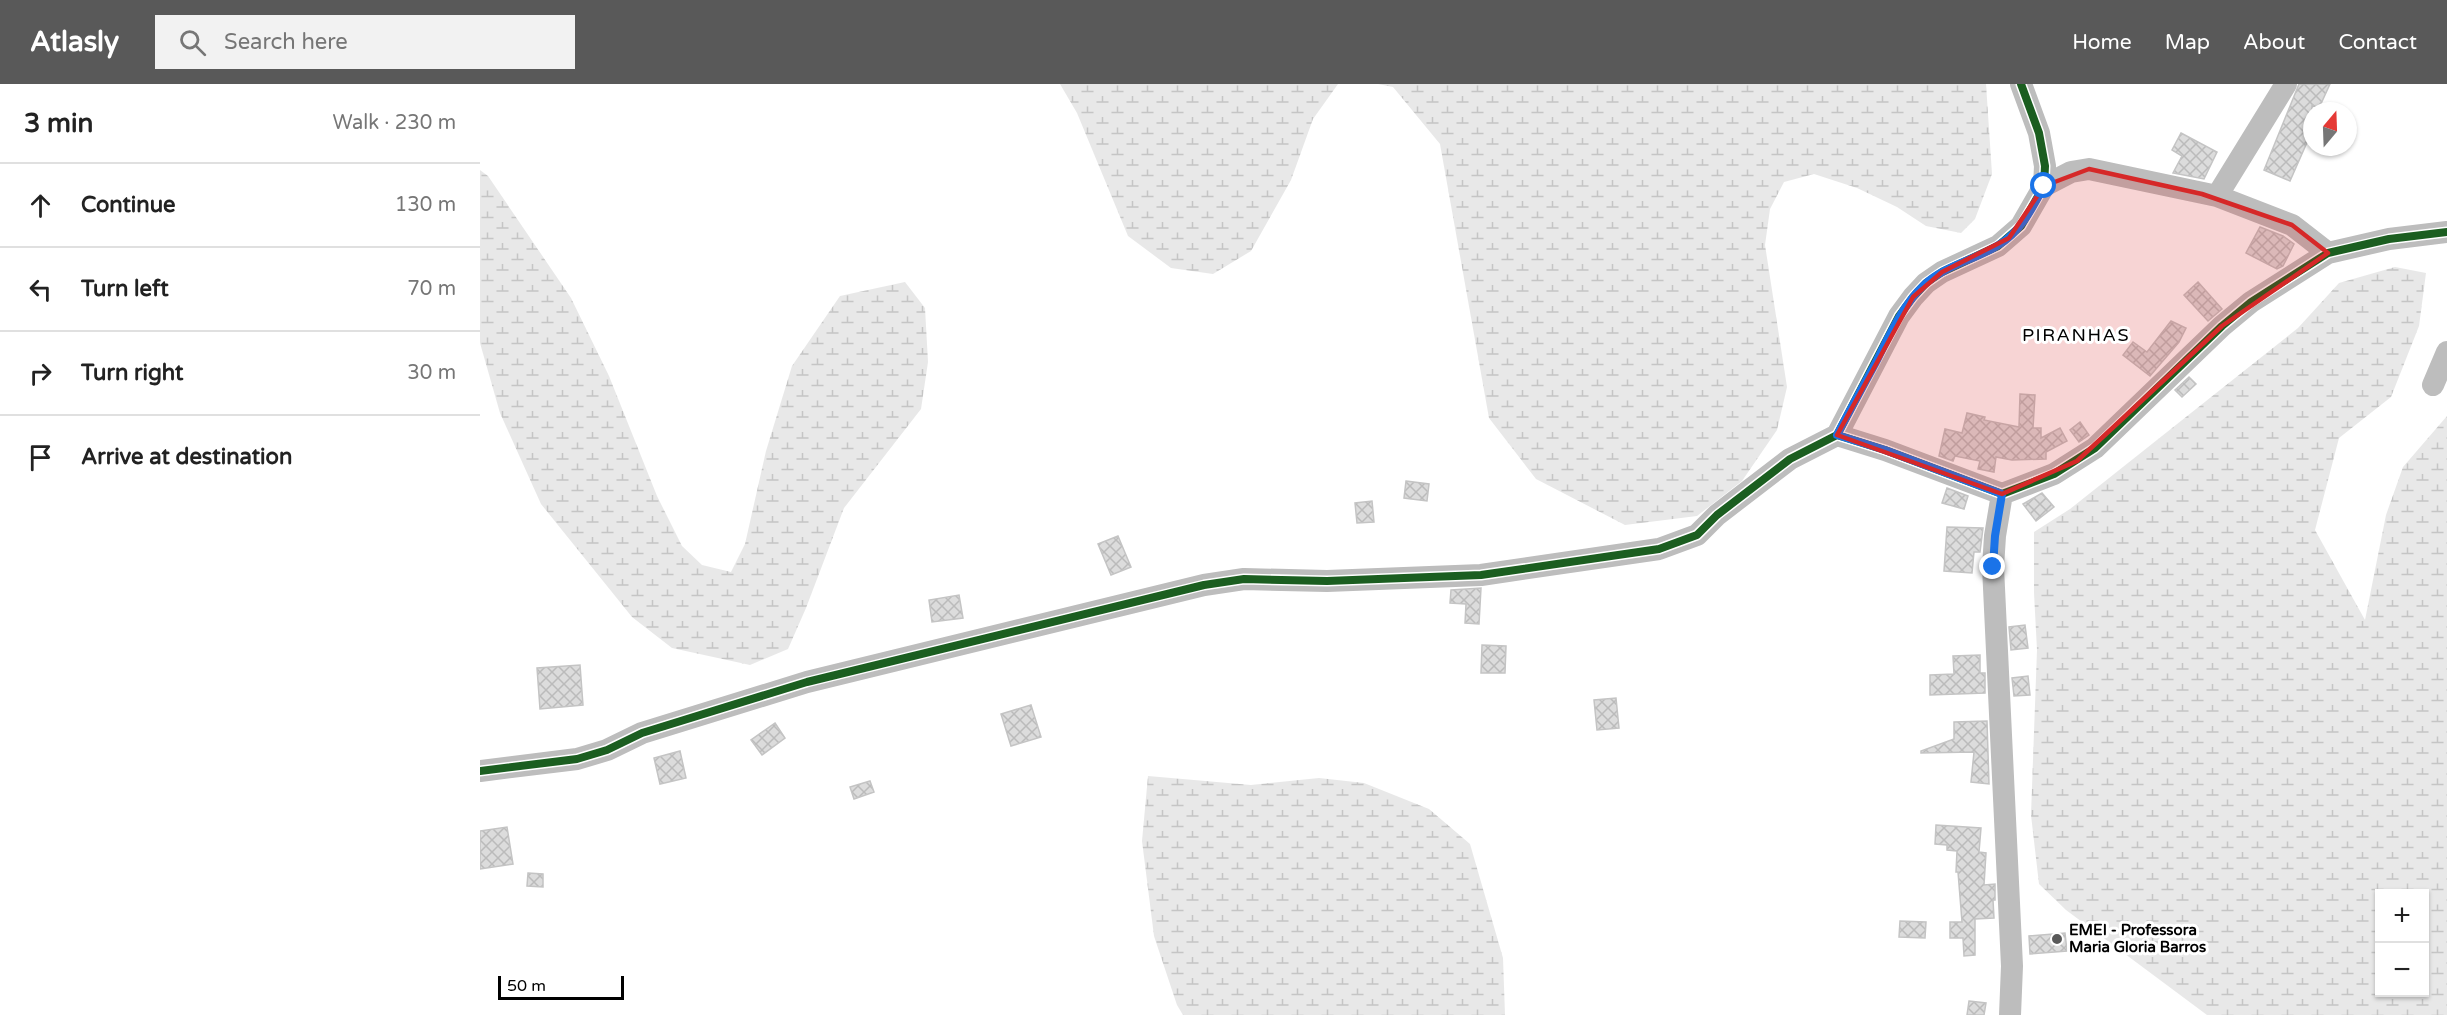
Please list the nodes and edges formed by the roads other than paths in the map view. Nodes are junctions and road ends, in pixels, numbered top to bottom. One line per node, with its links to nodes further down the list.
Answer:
1 (2021, 84): 3 (street)
2 (2286, 84): 4 (street)
3 (2044, 186): 4 (street); 9 (street)
4 (2217, 196): 6 (street)
5 (2447, 232): 6 (street)
6 (2328, 253): 10 (street)
7 (2447, 352): 8 (street)
8 (2433, 385)
9 (1837, 435): 10 (street); 11 (street)
10 (2002, 494): 12 (street)
11 (480, 771)
12 (2010, 1015)

